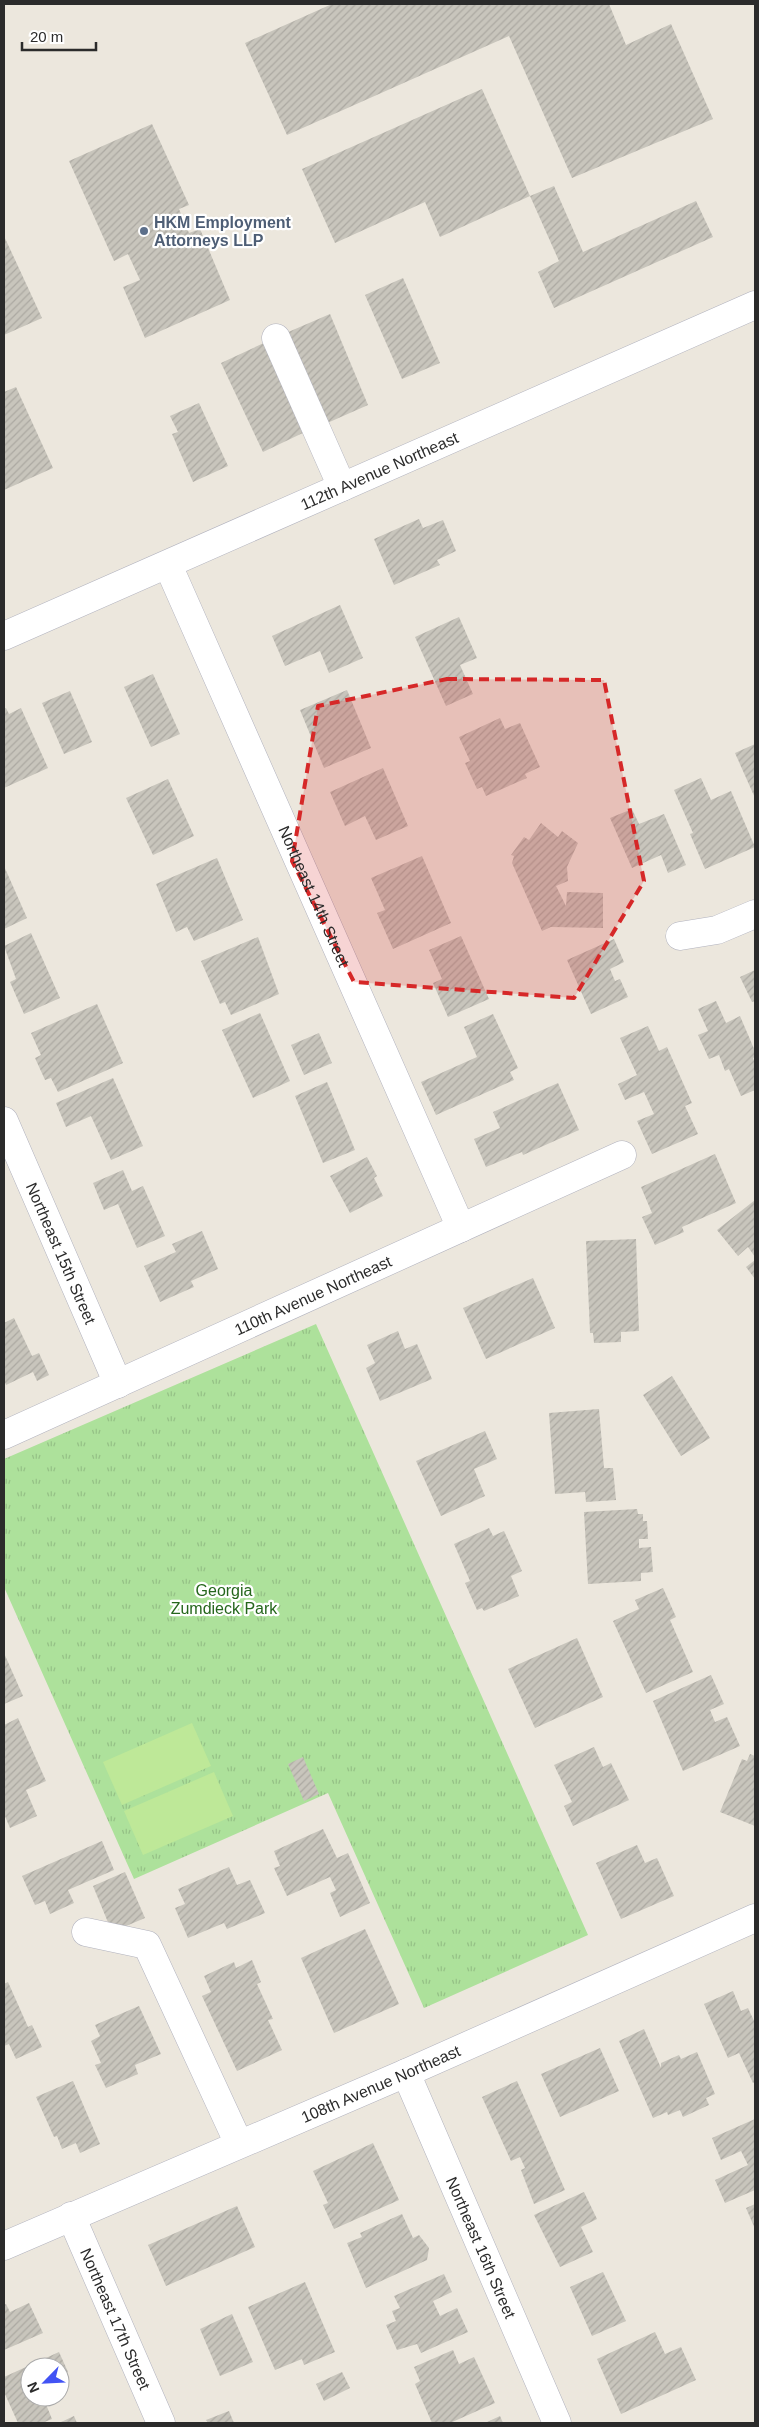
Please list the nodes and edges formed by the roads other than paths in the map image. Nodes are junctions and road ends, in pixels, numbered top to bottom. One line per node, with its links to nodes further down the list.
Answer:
1 (755, 305): 3 (street, 112th Avenue Northeast)
2 (276, 338): 3 (street)
3 (342, 487): 4 (street, 112th Avenue Northeast)
4 (168, 565): 5 (street, 112th Avenue Northeast); 10 (street, Northeast 14th Street)
5 (4, 636)
6 (755, 914): 7 (street)
7 (680, 936)
8 (4, 1121): 11 (street, Northeast 15th Street)
9 (622, 1155): 10 (street, 110th Avenue Northeast)
10 (461, 1228): 11 (street, 110th Avenue Northeast)
11 (118, 1384): 12 (street, 110th Avenue Northeast)
12 (4, 1435)
13 (755, 1918): 15 (street, 108th Avenue Northeast)
14 (86, 1932): 16 (street)
15 (406, 2073): 16 (street, 108th Avenue Northeast); 20 (street, Northeast 16th Street)
16 (239, 2144): 17 (street, 108th Avenue Northeast)
17 (71, 2216): 18 (street, 108th Avenue Northeast); 19 (street, Northeast 17th Street)
18 (4, 2246)
19 (161, 2423)
20 (557, 2423)

